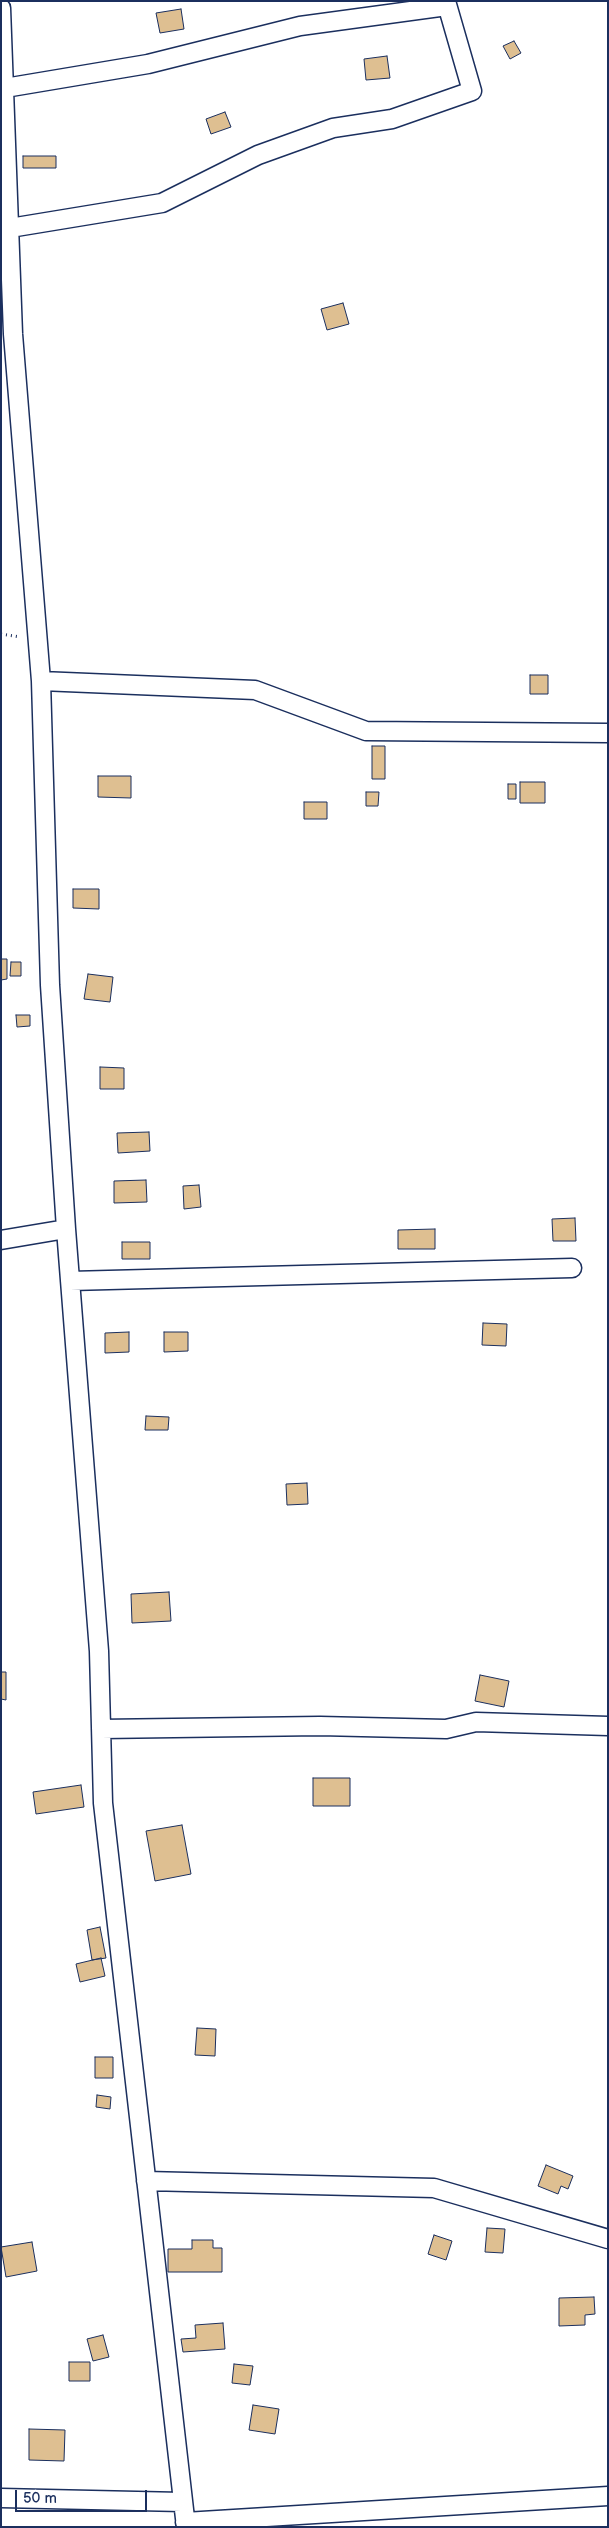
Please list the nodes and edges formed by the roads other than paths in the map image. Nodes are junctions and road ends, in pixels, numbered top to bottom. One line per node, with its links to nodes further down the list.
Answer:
1 (447, 4): 3 (street); 4 (street)
2 (1, 8): 3 (street)
3 (5, 88): 4 (street)
4 (10, 228): 5 (street)
5 (41, 681): 6 (street); 7 (street)
6 (608, 733)
7 (66, 1228): 8 (street); 10 (street)
8 (1, 1240)
9 (572, 1268): 10 (street)
10 (70, 1281): 12 (street)
11 (608, 1726): 12 (street)
12 (101, 1729): 13 (street)
13 (146, 2180): 14 (street); 17 (street)
14 (608, 2239)
15 (608, 2496): 18 (street)
16 (1, 2498): 17 (street)
17 (182, 2502): 18 (street)
18 (186, 2524)

